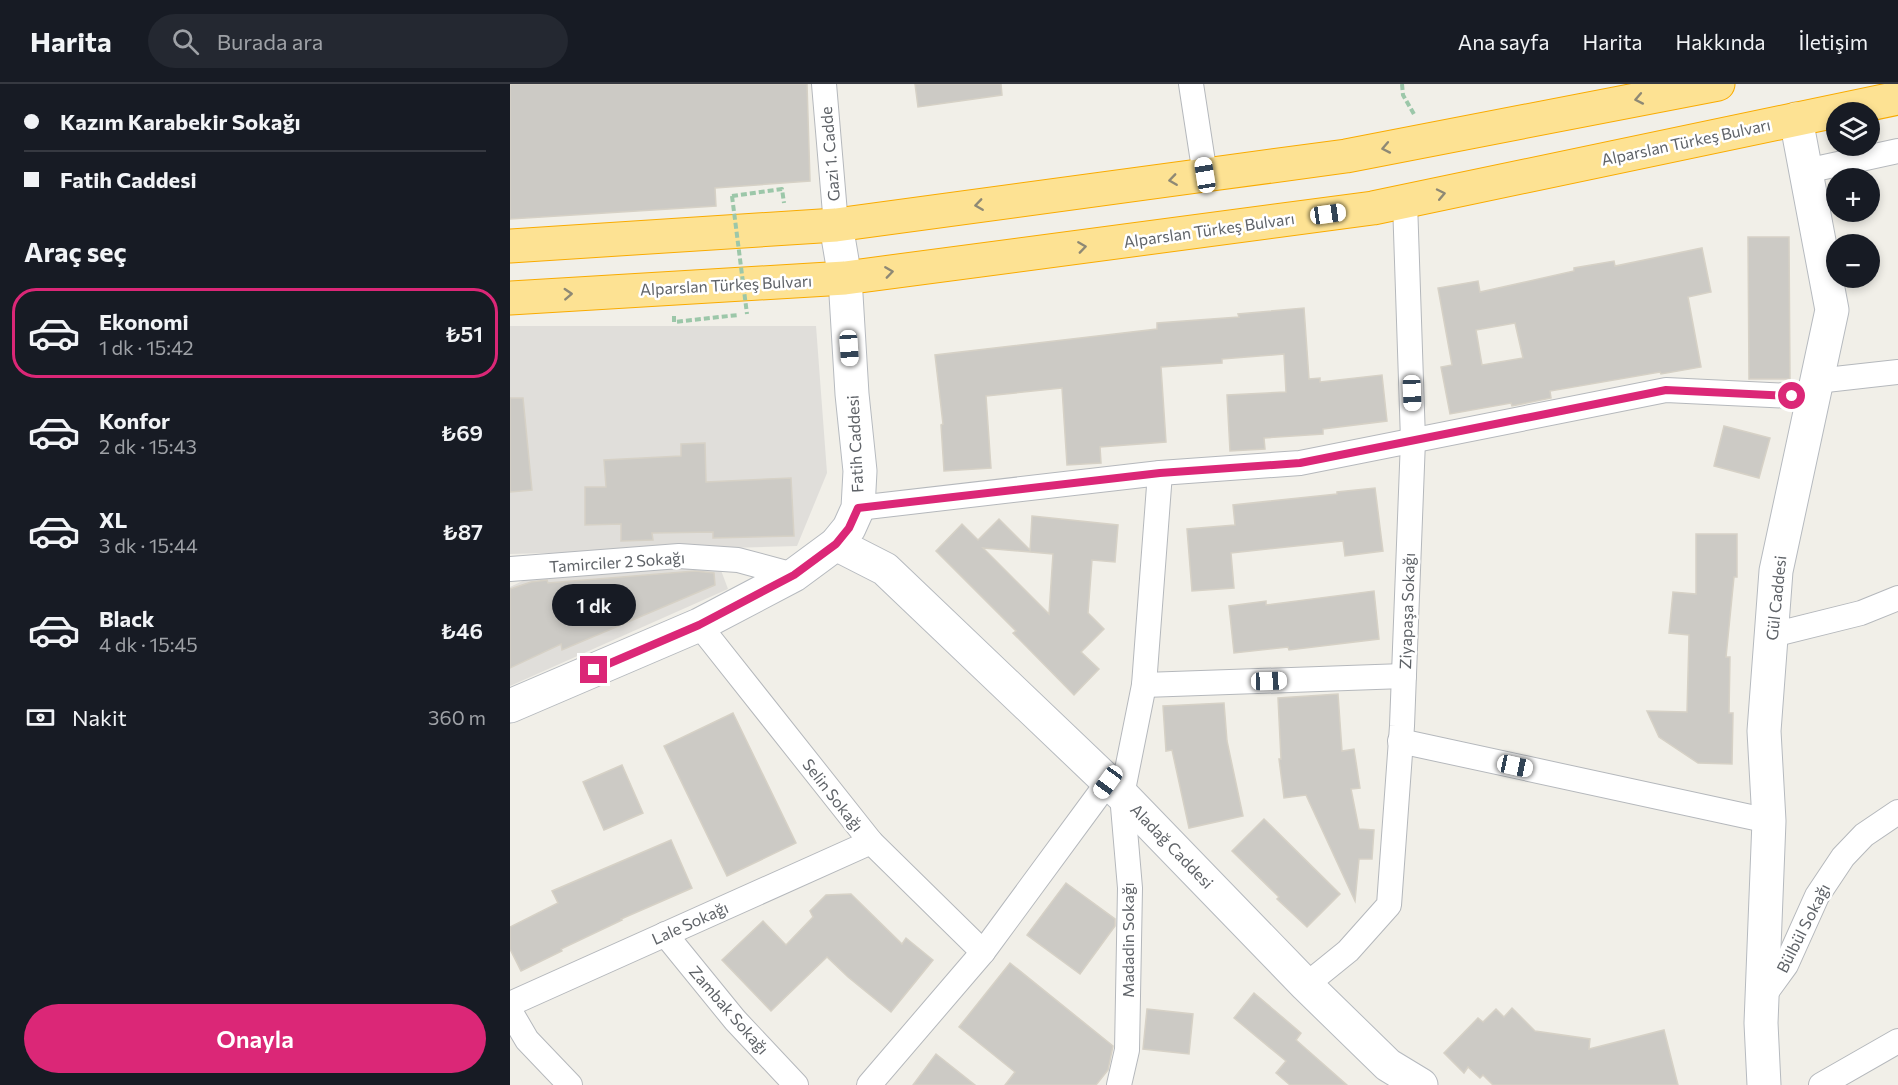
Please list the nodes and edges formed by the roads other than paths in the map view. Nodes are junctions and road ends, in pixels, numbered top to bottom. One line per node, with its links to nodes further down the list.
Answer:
1 (824, 84): 10 (street, Gazi 1. Cadde)
2 (1191, 84): 8 (street)
3 (1718, 84): 8 (highway, one-way to 8)
4 (1890, 94): 5 (highway, Alparslan Türkeş Bulvarı)
5 (1796, 119): 7 (main road, Gül Caddesi); 9 (highway, Alparslan Türkeş Bulvarı, one-way to 5)
6 (1898, 151): 7 (street)
7 (1806, 171): 15 (main road, Gül Caddesi)
8 (1205, 175): 10 (highway, one-way to 10)
9 (1405, 202): 12 (highway, Alparslan Türkeş Bulvarı, one-way to 9); 16 (street, Ziyapaşa Sokağı)
10 (836, 225): 11 (highway); 12 (main road, Fatih Caddesi)
11 (510, 246)
12 (844, 278): 13 (highway, Alparslan Türkeş Bulvarı, one-way to 12); 18 (main road, Fatih Caddesi)
13 (510, 298)
14 (1898, 372): 15 (street)
15 (1815, 389): 16 (street); 24 (main road, Gül Caddesi)
16 (1413, 440): 17 (street); 25 (street, Ziyapaşa Sokağı)
17 (1160, 473): 18 (street); 26 (street)
18 (858, 508): 19 (main road, Fatih Caddesi)
19 (836, 544): 21 (main road, Fatih Caddesi); 29 (main road, Aladağ Caddesi)
20 (510, 569): 21 (street, Tamirciler 2 Sokağı)
21 (794, 575): 23 (main road, Fatih Caddesi)
22 (1898, 598): 24 (street)
23 (699, 625): 27 (main road, Fatih Caddesi); 32 (street, Selin Sokağı)
24 (1772, 635): 31 (main road, Gül Caddesi)
25 (1404, 676): 26 (street); 28 (street, Ziyapaşa Sokağı)
26 (1144, 685): 29 (street)
27 (510, 706)
28 (1400, 741): 31 (street); 35 (street, Ziyapaşa Sokağı)
29 (1115, 788): 34 (street); 35 (main road, Aladağ Caddesi); 44 (street, Madadin Sokağı)
30 (1898, 812): 36 (street, Bülbül Sokağı)
31 (1768, 821): 36 (main road, Gül Caddesi)
32 (871, 842): 33 (street, Lale Sokağı); 34 (street, Selin Sokağı)
33 (665, 934): 37 (street, Lale Sokağı); 42 (street, Zambak Sokağı)
34 (983, 952): 43 (street)
35 (1306, 985): 40 (main road, Aladağ Caddesi)
36 (1762, 998): 45 (main road, Gül Caddesi)
37 (510, 1004)
38 (510, 1011): 41 (street)
39 (1898, 1041): 46 (street)
40 (1408, 1082)
41 (570, 1085)
42 (796, 1085)
43 (868, 1085)
44 (1119, 1085)
45 (1764, 1085)
46 (1821, 1085)

